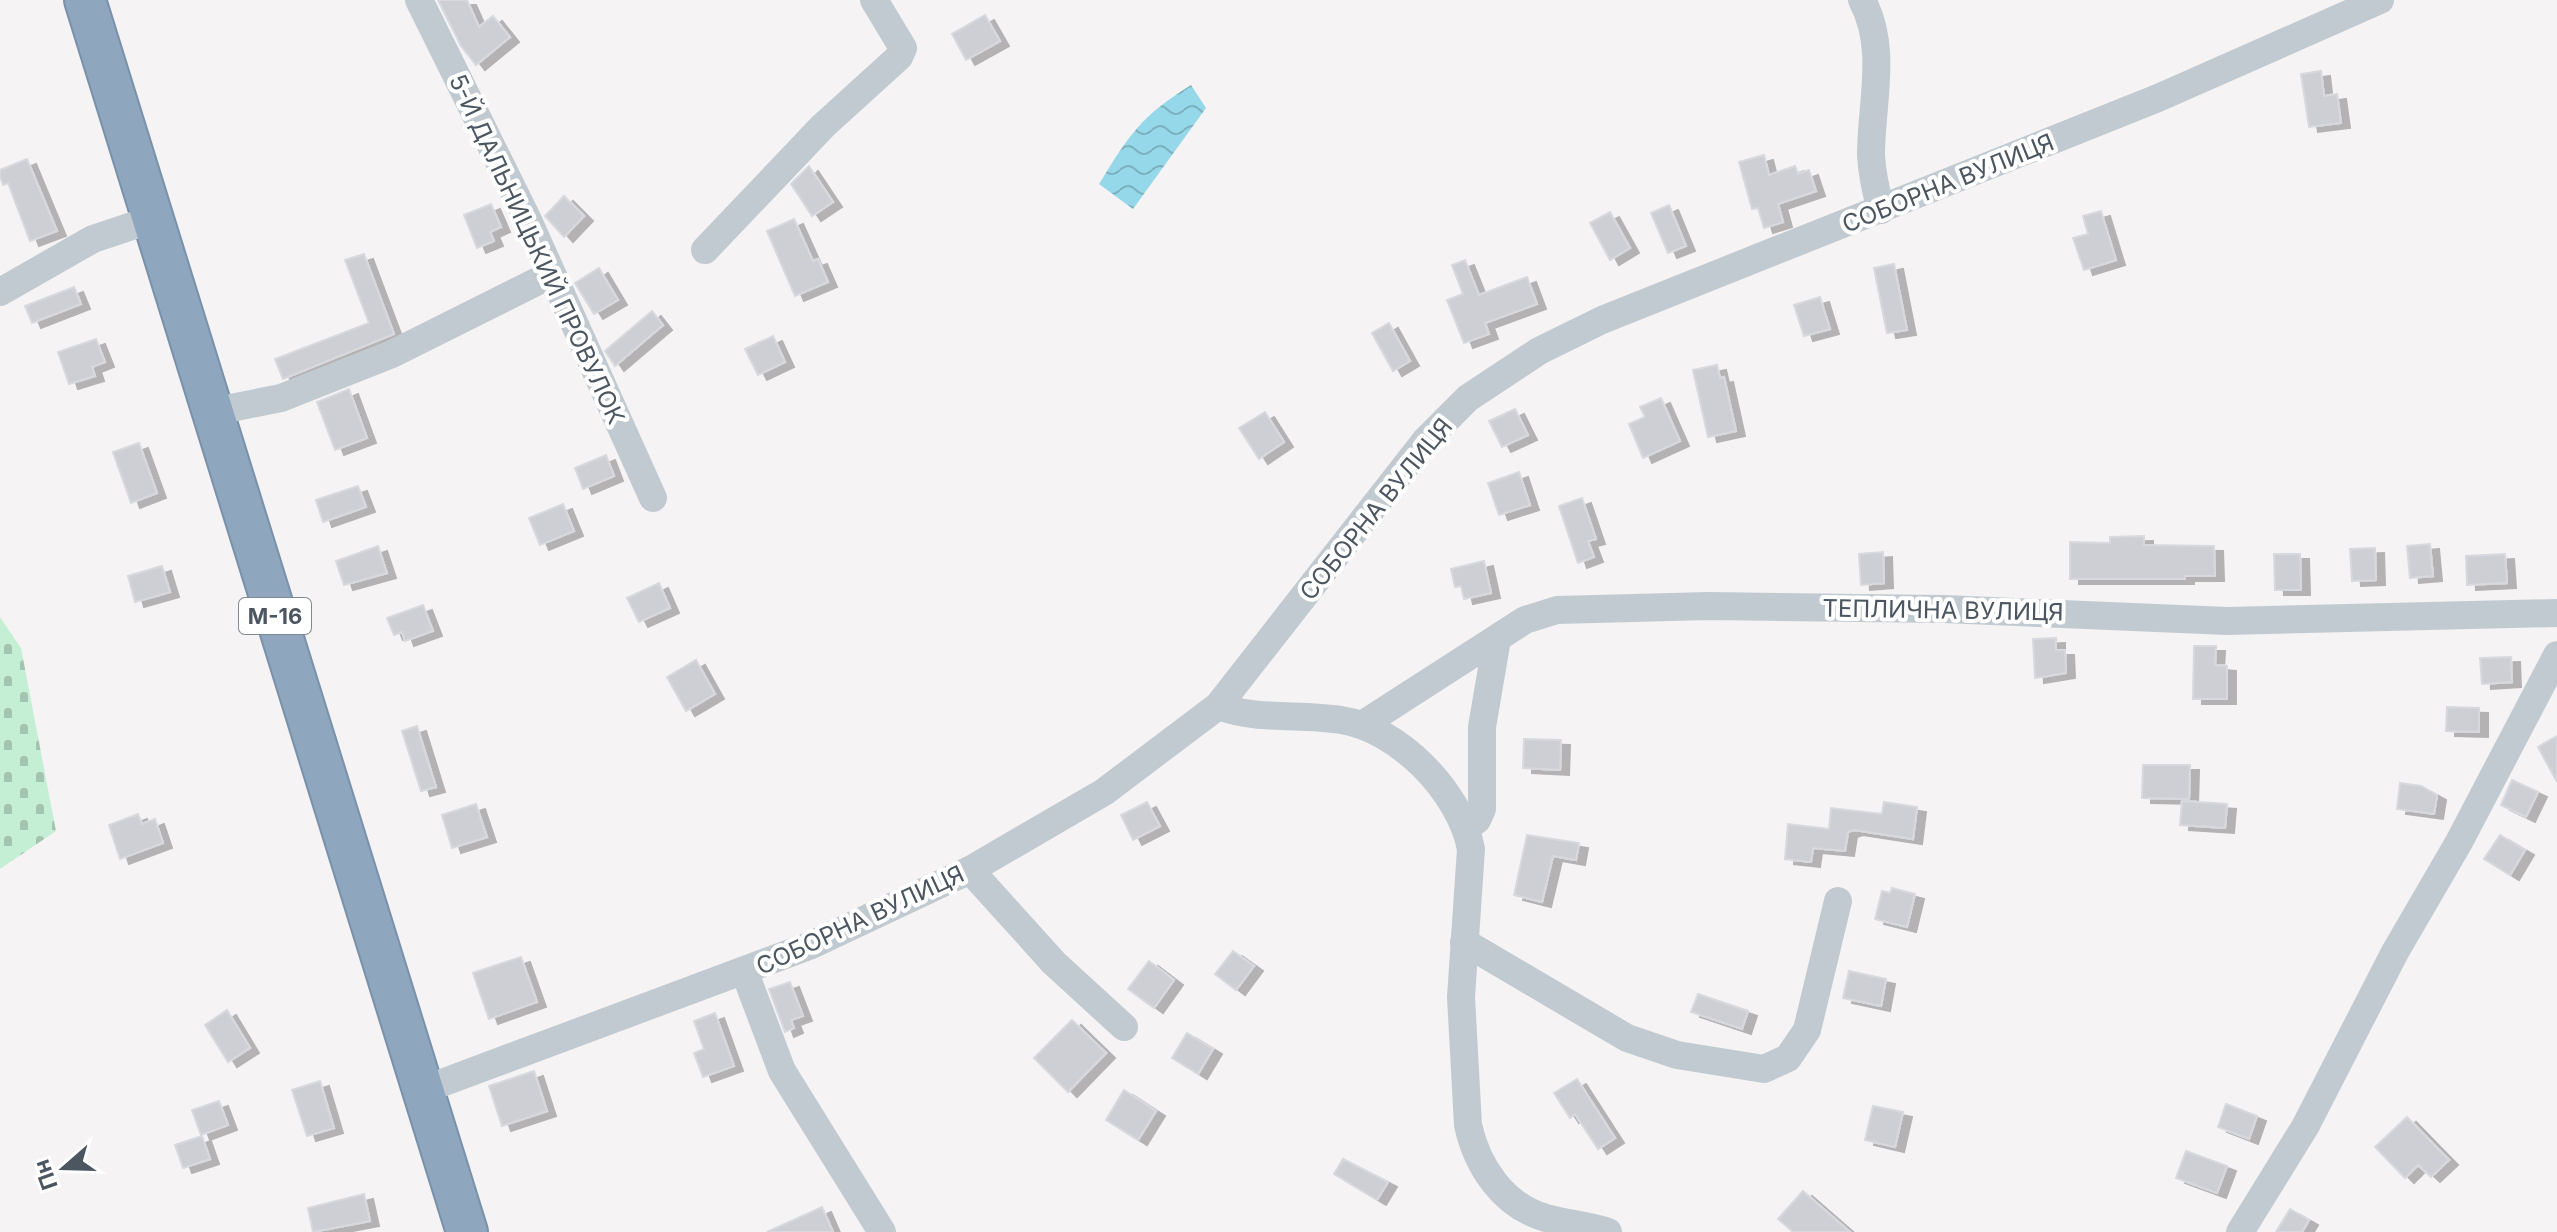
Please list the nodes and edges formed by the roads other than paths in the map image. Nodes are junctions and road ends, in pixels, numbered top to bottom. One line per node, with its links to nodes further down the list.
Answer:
1 (85, 0): 7 (highway, М-16)
2 (419, 0): 9 (street, 5-Й ДАЛЬНИЦЬКИЙ ПРОВУЛОК)
3 (874, 0): 8 (street)
4 (1862, 0): 6 (street)
5 (2380, 0): 6 (street, СОБОРНА ВУЛИЦЯ)
6 (1881, 210): 16 (street, СОБОРНА ВУЛИЦЯ)
7 (153, 219): 10 (street); 11 (highway, М-16)
8 (705, 250)
9 (550, 275): 11 (street); 12 (street, 5-Й ДАЛЬНИЦЬКИЙ ПРОВУЛОК)
10 (0, 292)
11 (211, 412): 24 (highway, М-16)
12 (653, 498)
13 (2557, 613): 14 (street, ТЕПЛИЧНА ВУЛИЦЯ)
14 (1497, 639): 17 (street, ТЕПЛИЧНА ВУЛИЦЯ); 18 (street)
15 (2557, 655): 28 (street)
16 (1218, 706): 17 (street); 19 (street, СОБОРНА ВУЛИЦЯ)
17 (1362, 725): 18 (street)
18 (1466, 827): 21 (street)
19 (970, 870): 22 (street, СОБОРНА ВУЛИЦЯ); 23 (street)
20 (1838, 901): 21 (street)
21 (1464, 942): 27 (street)
22 (745, 973): 24 (street, СОБОРНА ВУЛИЦЯ); 26 (street)
23 (1124, 1027)
24 (423, 1090): 25 (highway, М-16)
25 (467, 1232)
26 (882, 1232)
27 (1608, 1232)
28 (2240, 1232)

